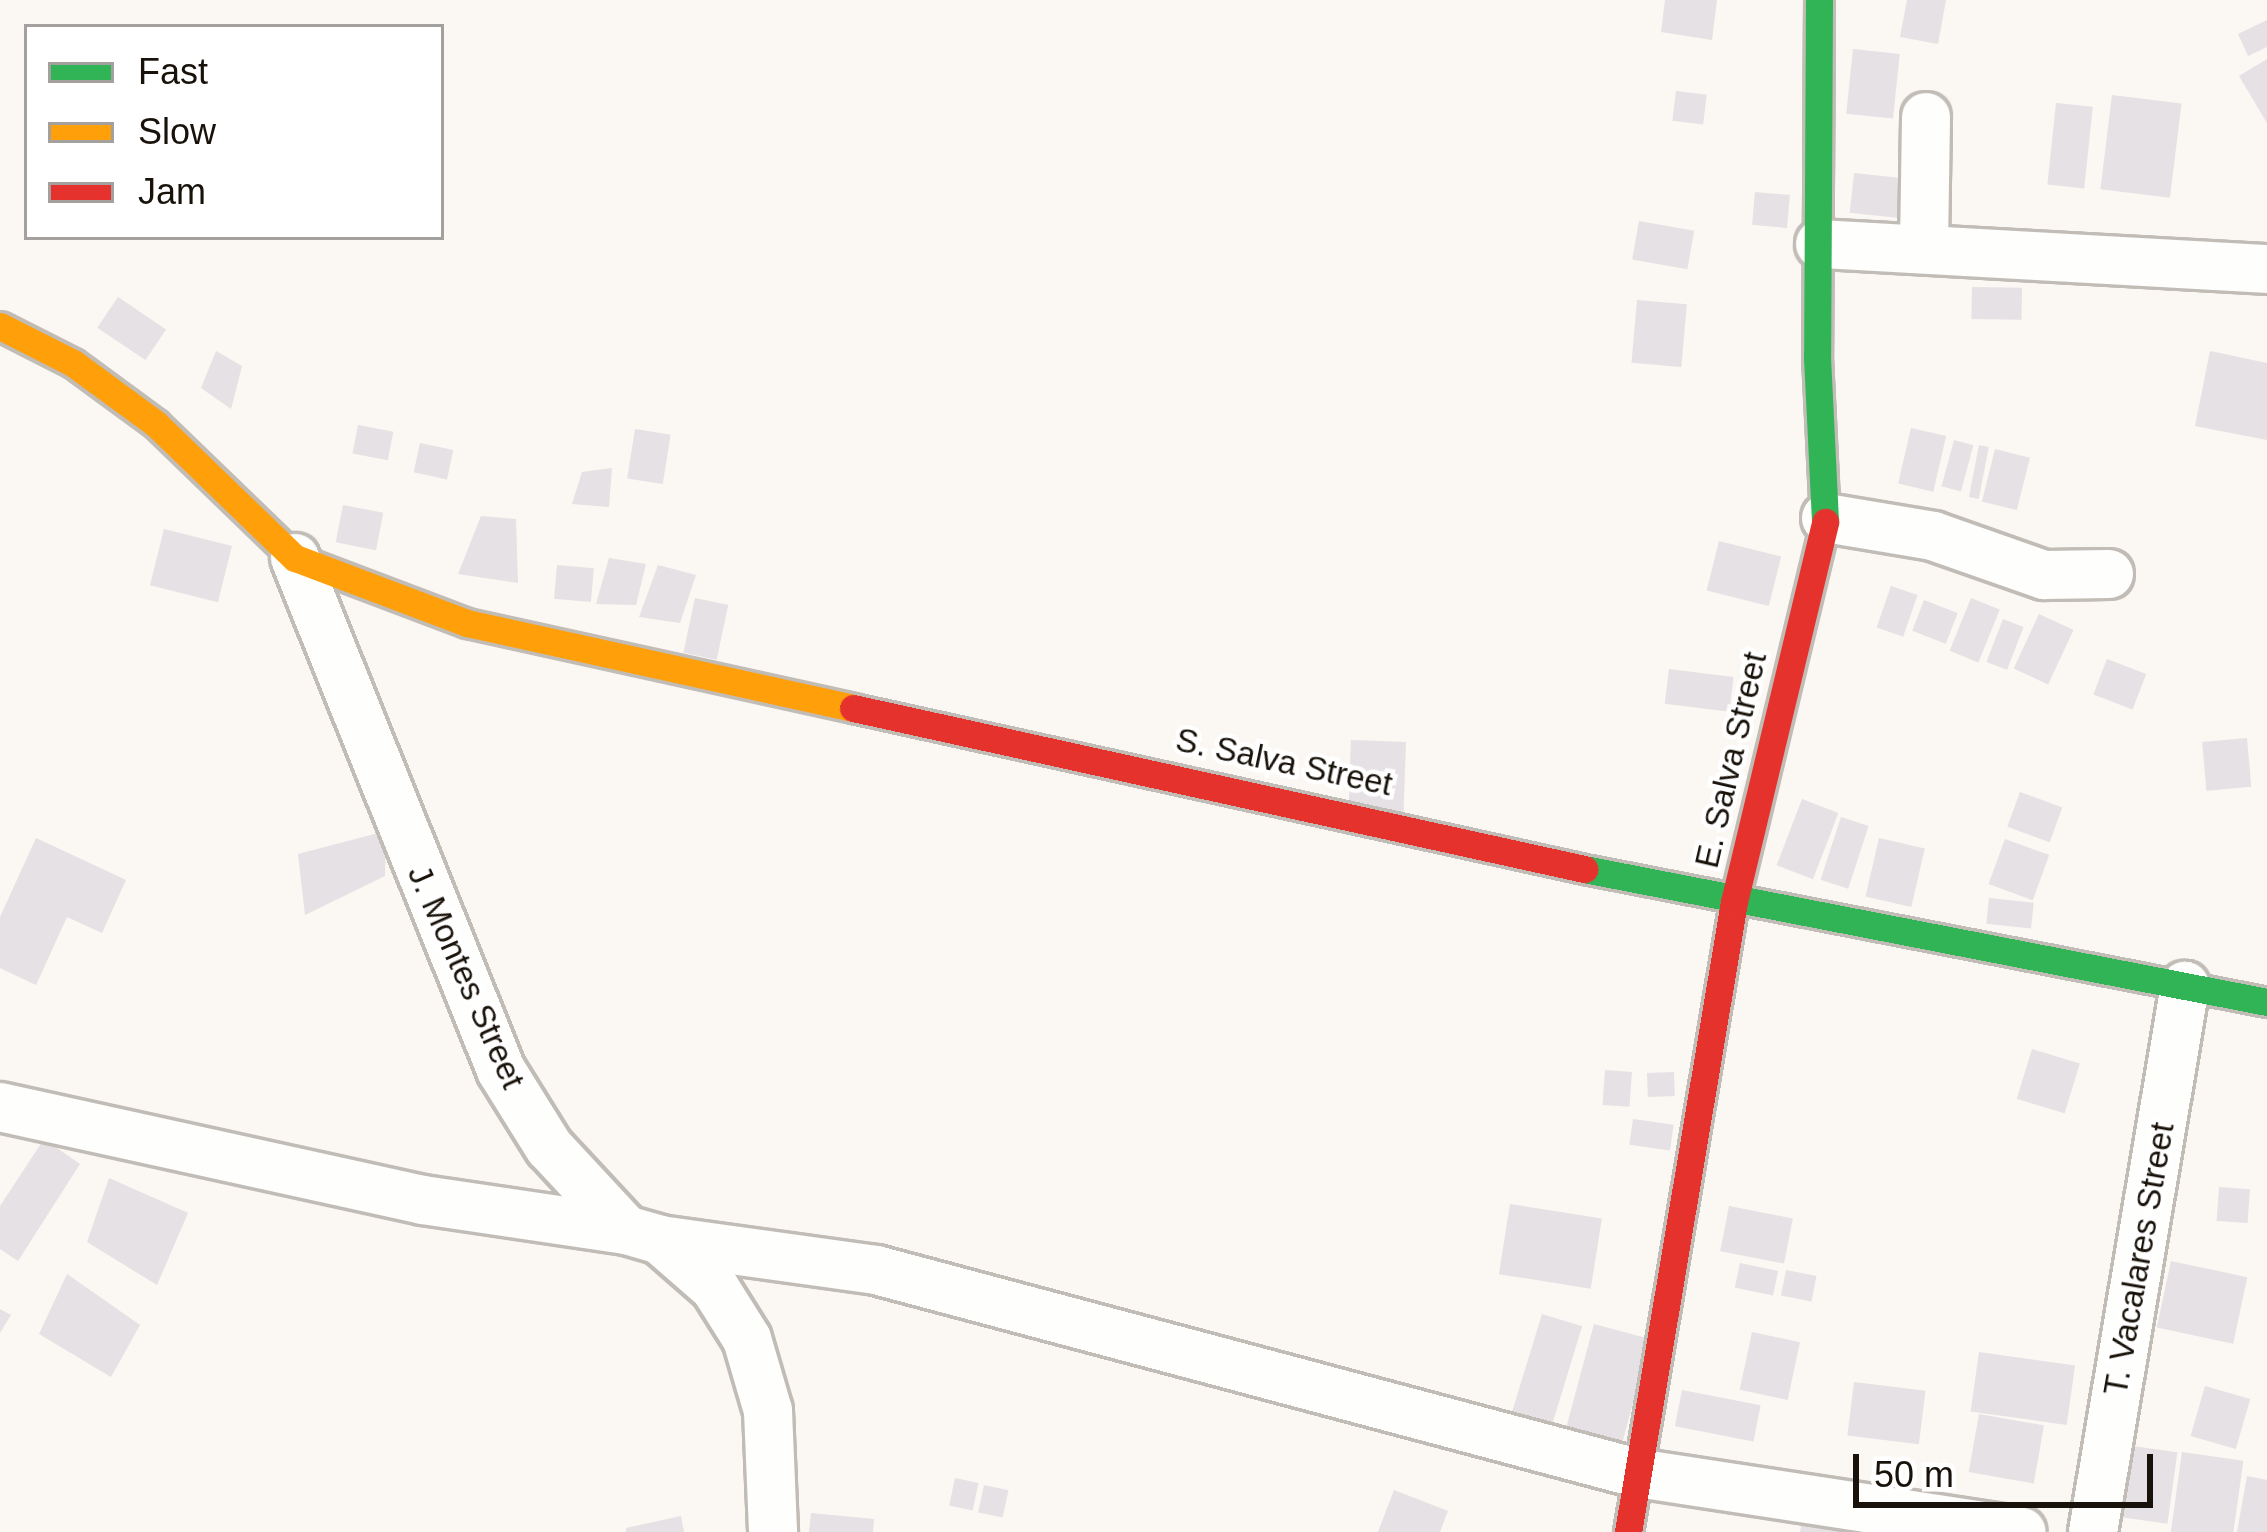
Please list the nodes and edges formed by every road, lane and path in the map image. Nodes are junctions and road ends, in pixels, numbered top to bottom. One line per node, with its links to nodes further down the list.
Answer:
1 (1819, 0): 3 (street, E. Salva Street)
2 (1926, 117): 4 (street)
3 (1820, 244): 4 (street); 7 (street, E. Salva Street)
4 (1924, 246): 5 (street)
5 (2267, 269)
6 (0, 326): 8 (street)
7 (1826, 518): 9 (street); 10 (street, E. Salva Street)
8 (295, 558): 10 (street, S. Salva Street); 14 (street, J. Montes Street)
9 (2109, 574)
10 (1734, 902): 11 (street, S. Salva Street); 15 (street, E. Salva Street)
11 (2185, 986): 12 (street, S. Salva Street); 19 (street, T. Vacalares Street)
12 (2267, 1002)
13 (0, 1107): 14 (street)
14 (643, 1235): 15 (street); 16 (street, J. Montes Street)
15 (1637, 1473): 17 (street, E. Salva Street); 18 (street)
16 (773, 1532)
17 (1628, 1532)
18 (2022, 1532)
19 (2093, 1532)

